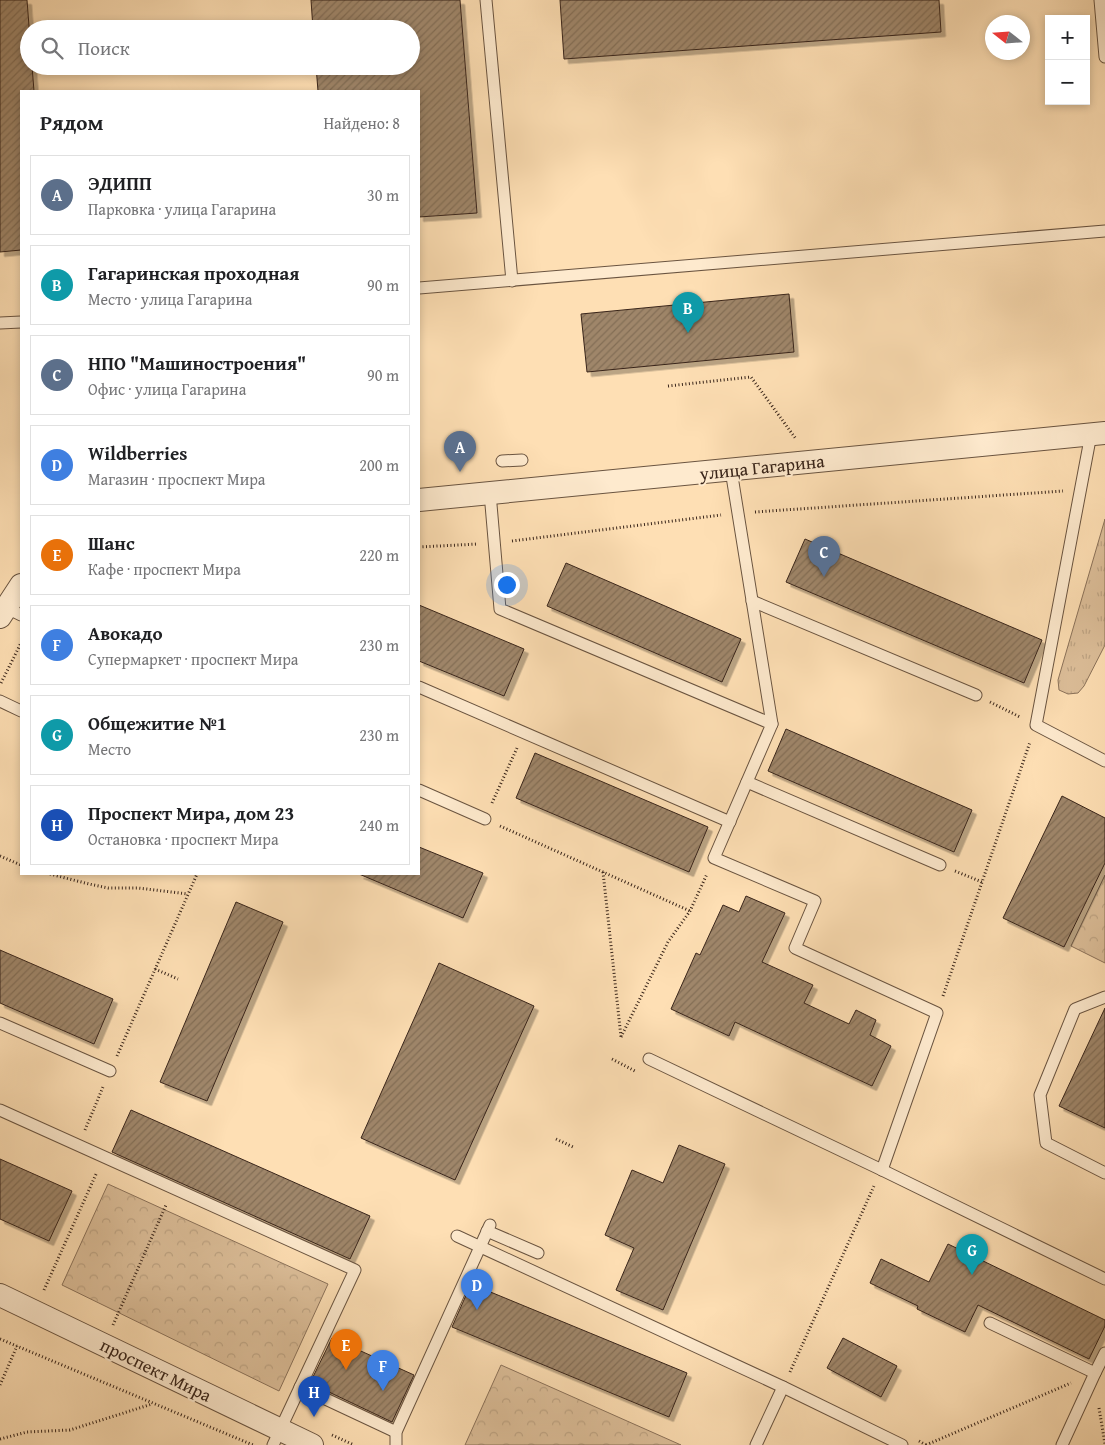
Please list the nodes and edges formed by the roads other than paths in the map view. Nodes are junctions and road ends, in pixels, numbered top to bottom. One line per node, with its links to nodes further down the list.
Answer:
1 (486, 0): 5 (lane)
2 (1100, 0): 3 (lane)
3 (1105, 57)
4 (1105, 231): 5 (lane)
5 (512, 281): 6 (lane)
6 (420, 288)
7 (20, 322): 8 (lane)
8 (0, 324)
9 (1098, 434): 12 (street, улица Гагарина); 23 (lane)
10 (522, 460): 11 (lane)
11 (502, 461)
12 (731, 470): 13 (street, улица Гагарина); 16 (lane)
13 (490, 493): 14 (street, улица Гагарина); 22 (lane)
14 (420, 500)
15 (20, 586): 17 (street)
16 (752, 601): 19 (lane); 22 (lane)
17 (5, 609)
18 (420, 687): 27 (lane)
19 (976, 695)
20 (0, 701): 21 (lane)
21 (20, 711)
22 (772, 724): 24 (lane)
23 (1105, 761)
24 (747, 782): 27 (lane); 28 (lane)
25 (420, 790): 26 (lane)
26 (485, 819)
27 (730, 822): 34 (lane)
28 (940, 865)
29 (1105, 997): 35 (lane)
30 (0, 1022): 32 (lane)
31 (649, 1059): 34 (lane)
32 (110, 1071)
33 (0, 1110): 44 (lane)
34 (882, 1170): 39 (lane)
35 (1105, 1173)
36 (457, 1236): 37 (lane)
37 (480, 1247): 38 (lane); 45 (lane); 46 (lane)
38 (538, 1253)
39 (1105, 1280)
40 (0, 1295): 47 (street, проспект Мира)
41 (990, 1323): 43 (lane)
42 (1105, 1353): 43 (lane)
43 (1095, 1373): 52 (lane)
44 (300, 1387): 46 (lane); 47 (lane)
45 (783, 1387): 50 (lane); 51 (lane)
46 (396, 1432): 49 (lane)
47 (276, 1437): 48 (street, проспект Мира)
48 (312, 1445)
49 (396, 1445)
50 (756, 1445)
51 (902, 1445)
52 (1062, 1445)

